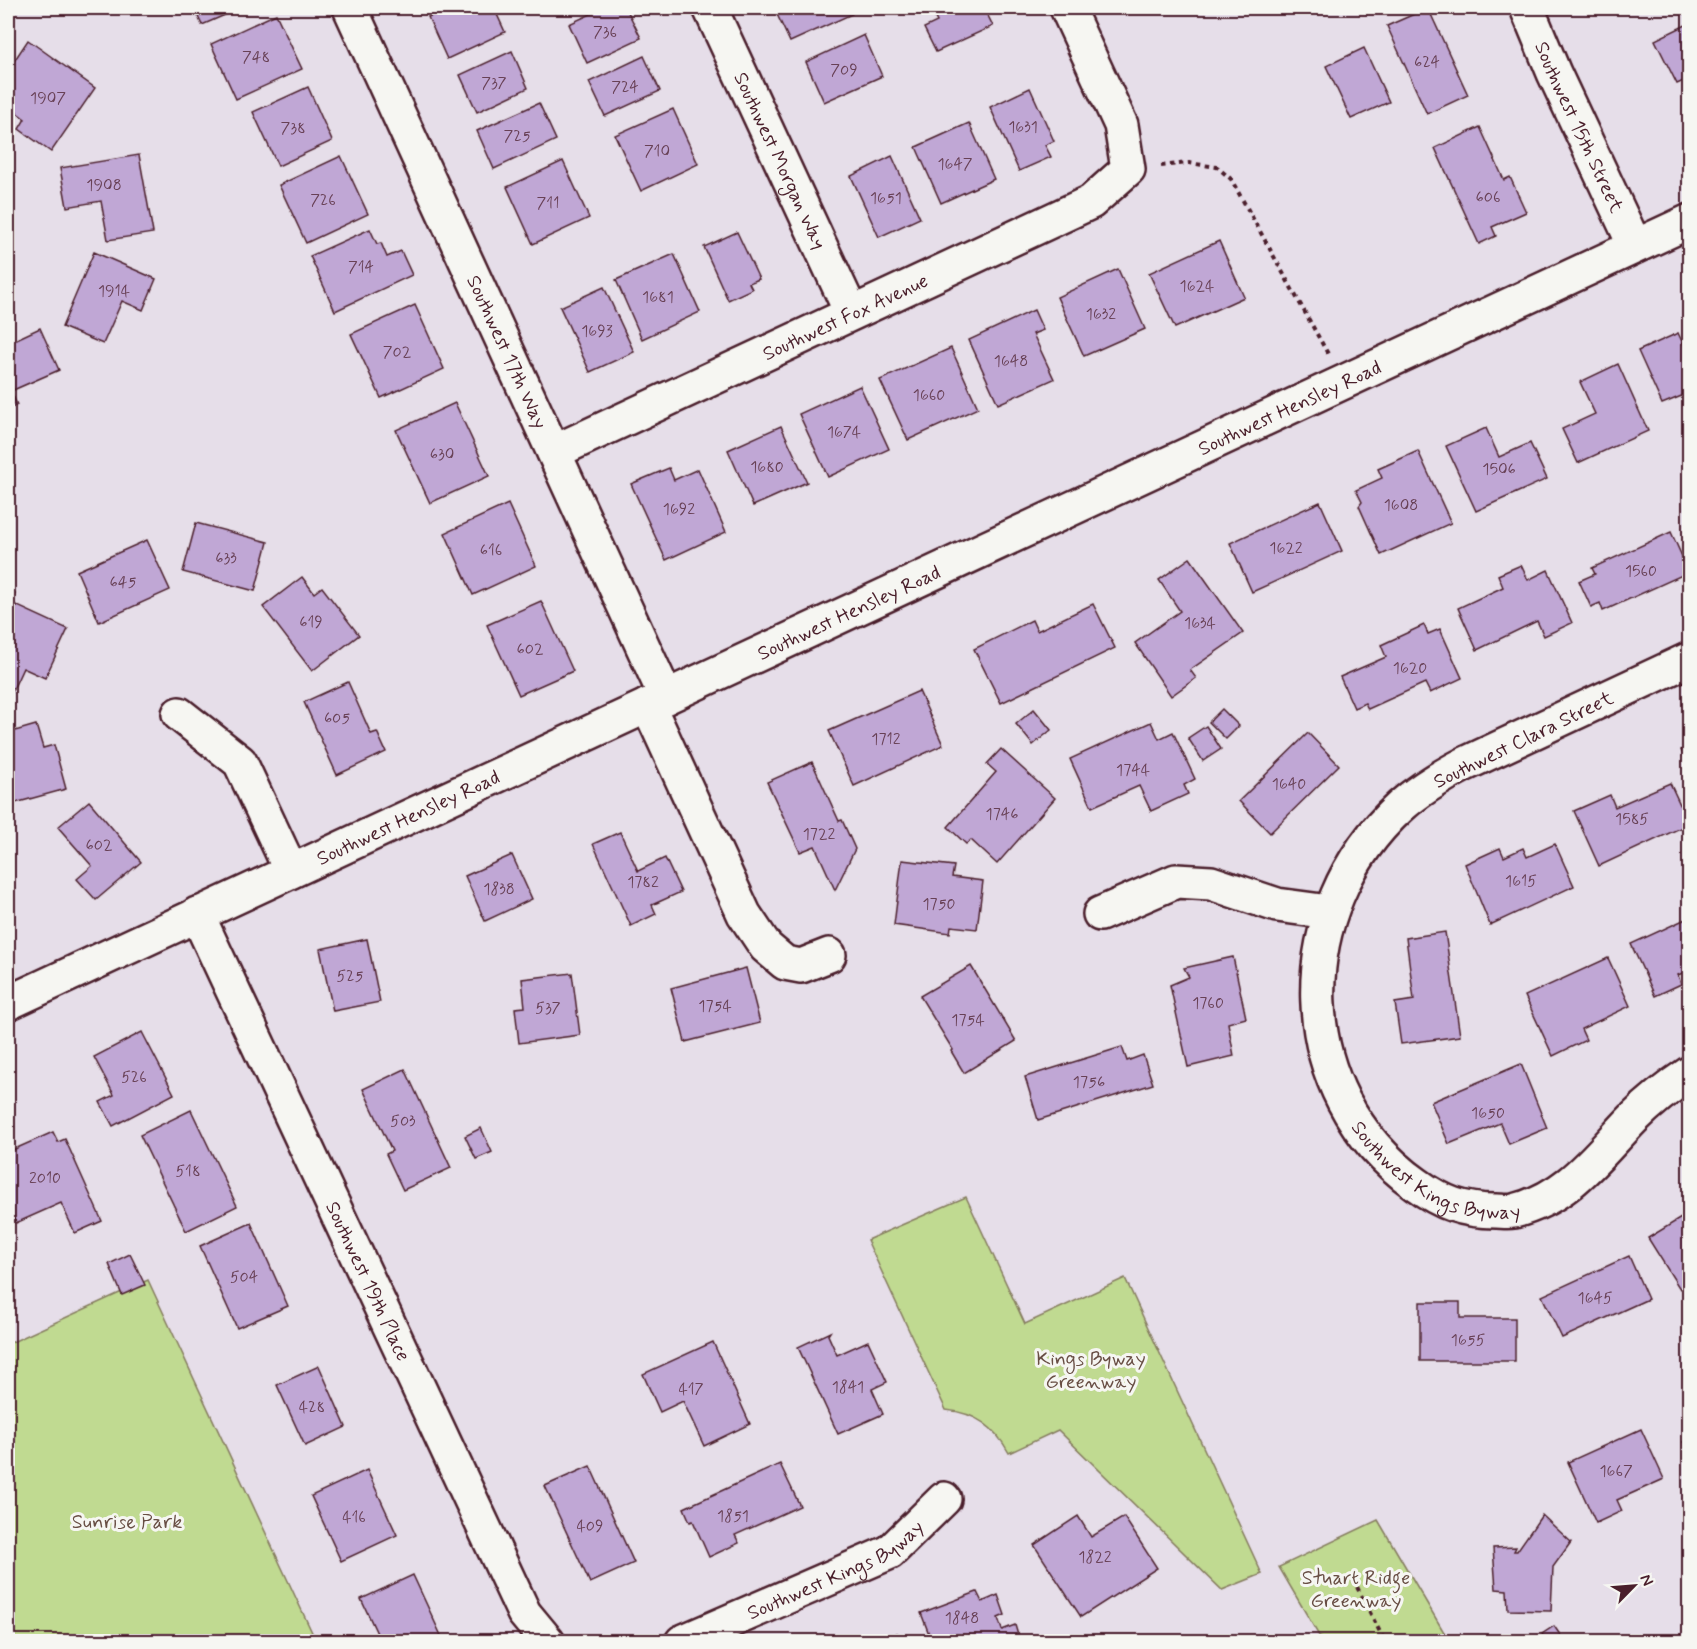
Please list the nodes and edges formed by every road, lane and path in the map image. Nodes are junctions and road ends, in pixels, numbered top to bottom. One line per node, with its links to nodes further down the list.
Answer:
1 (350, 8): 10 (street, Southwest 17th Way)
2 (710, 8): 8 (street, Southwest Morgan Way)
3 (1067, 8): 5 (street)
4 (1527, 8): 7 (street, Southwest 15th Street)
5 (1128, 169): 8 (street, Southwest Fox Avenue); 9 (path)
6 (1689, 221): 7 (street, Southwest Hensley Road)
7 (1635, 246): 9 (street, Southwest Hensley Road)
8 (852, 312): 10 (street, Southwest Fox Avenue)
9 (1342, 381): 12 (street, Southwest Hensley Road)
10 (554, 452): 12 (street, Southwest 17th Way)
11 (1689, 659): 15 (street, Southwest Clara Street)
12 (657, 701): 14 (street, Southwest Hensley Road); 18 (street, Southwest 17th Way)
13 (179, 714): 14 (street)
14 (291, 871): 16 (street, Southwest Hensley Road)
15 (1329, 912): 17 (street); 20 (street, Southwest Kings Byway)
16 (197, 914): 19 (street, Southwest Hensley Road); 23 (street, Southwest 19th Place)
17 (1100, 914)
18 (829, 955)
19 (8, 1003)
20 (1689, 1073)
21 (944, 1499): 24 (street, Southwest Kings Byway)
22 (1353, 1579): 25 (path)
23 (548, 1641)
24 (682, 1641)
25 (1385, 1641)

